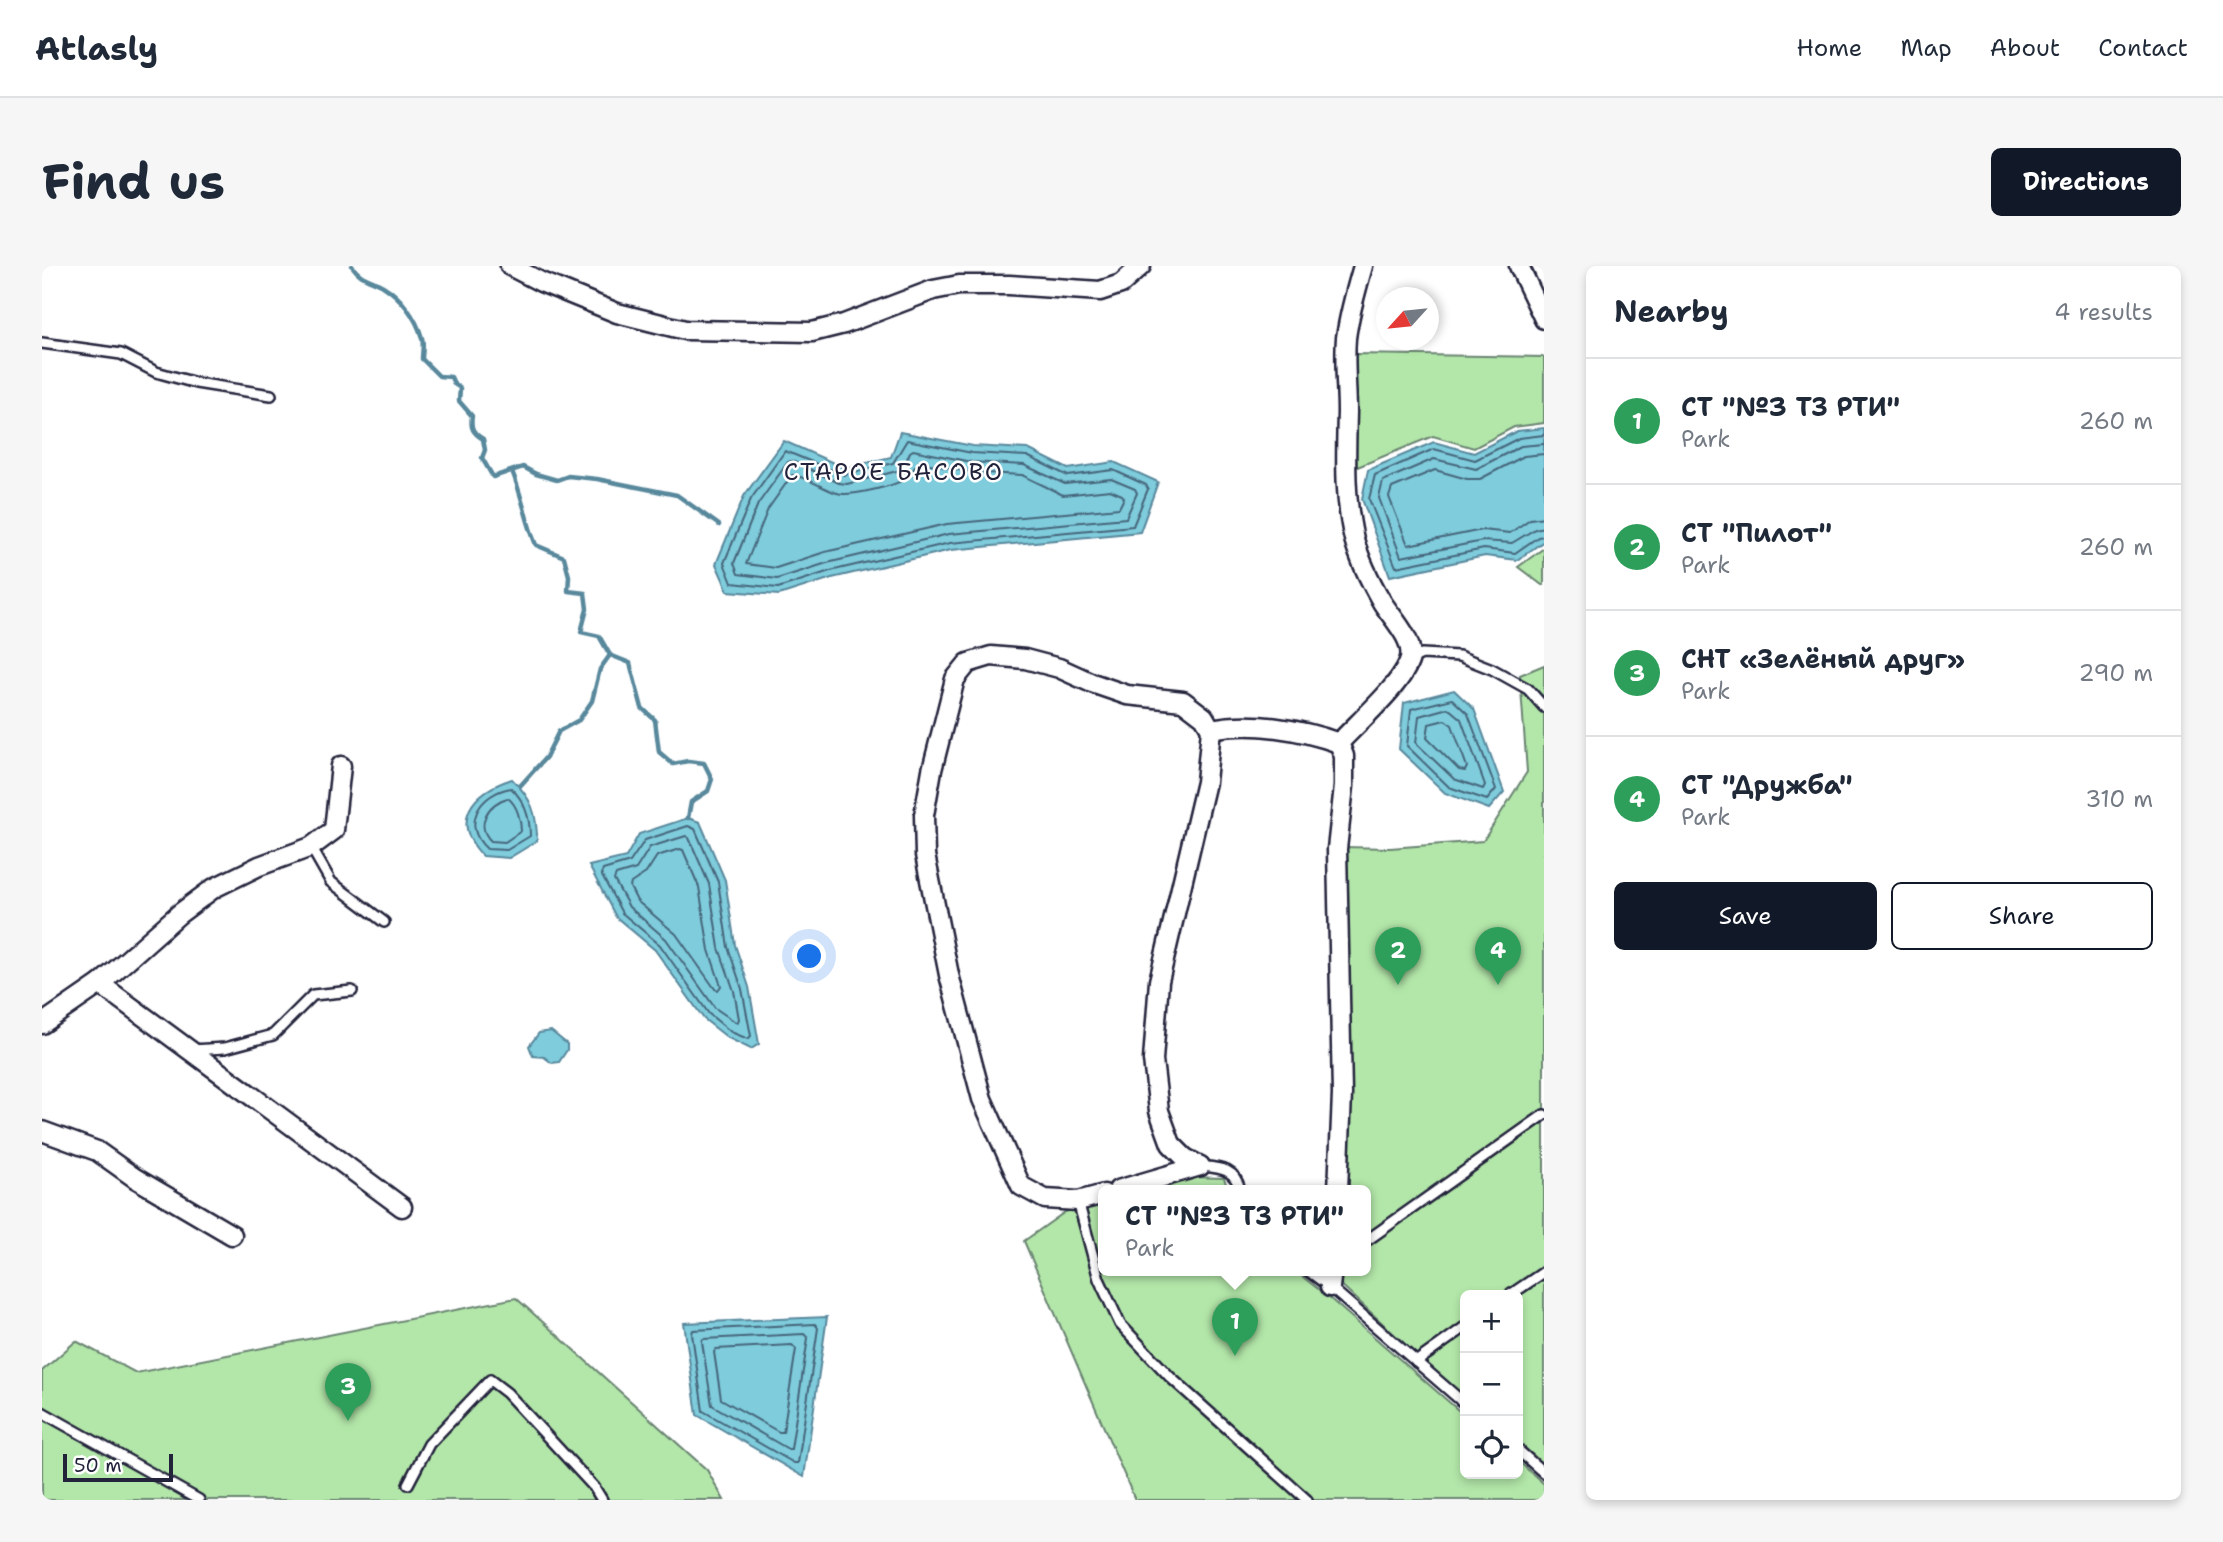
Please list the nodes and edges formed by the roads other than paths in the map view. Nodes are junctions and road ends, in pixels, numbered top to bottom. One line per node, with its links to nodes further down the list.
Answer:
1 (510, 266): 2 (street)
2 (1141, 266)
3 (1363, 266): 8 (street)
4 (1519, 266): 5 (street)
5 (1544, 319)
6 (42, 343): 7 (lane)
7 (271, 395)
8 (1410, 659): 9 (lane); 11 (street)
9 (1544, 707)
10 (1211, 729): 11 (street); 21 (street); 26 (street)
11 (1339, 743): 24 (street)
12 (341, 766): 13 (street)
13 (311, 848): 14 (lane); 15 (street)
14 (384, 922)
15 (100, 984): 17 (street); 18 (street)
16 (352, 991): 18 (lane)
17 (42, 1024)
18 (190, 1050): 27 (street)
19 (1544, 1115): 29 (lane)
20 (42, 1131): 28 (street)
21 (1200, 1166): 22 (street); 23 (lane)
22 (1135, 1185)
23 (1239, 1185)
24 (1338, 1185)
25 (1098, 1196): 26 (street)
26 (1078, 1201): 31 (lane)
27 (402, 1207)
28 (232, 1235)
29 (1371, 1237)
30 (1544, 1272): 34 (lane)
31 (1098, 1275)
32 (1098, 1276): 44 (lane)
33 (1331, 1279): 36 (lane)
34 (1517, 1290)
35 (1460, 1331): 36 (lane)
36 (1416, 1362): 37 (lane)
37 (1460, 1400)
38 (42, 1412): 42 (lane)
39 (1523, 1454): 40 (lane)
40 (1544, 1473)
41 (408, 1484): 43 (lane)
42 (200, 1500)
43 (602, 1500)
44 (1307, 1500)

